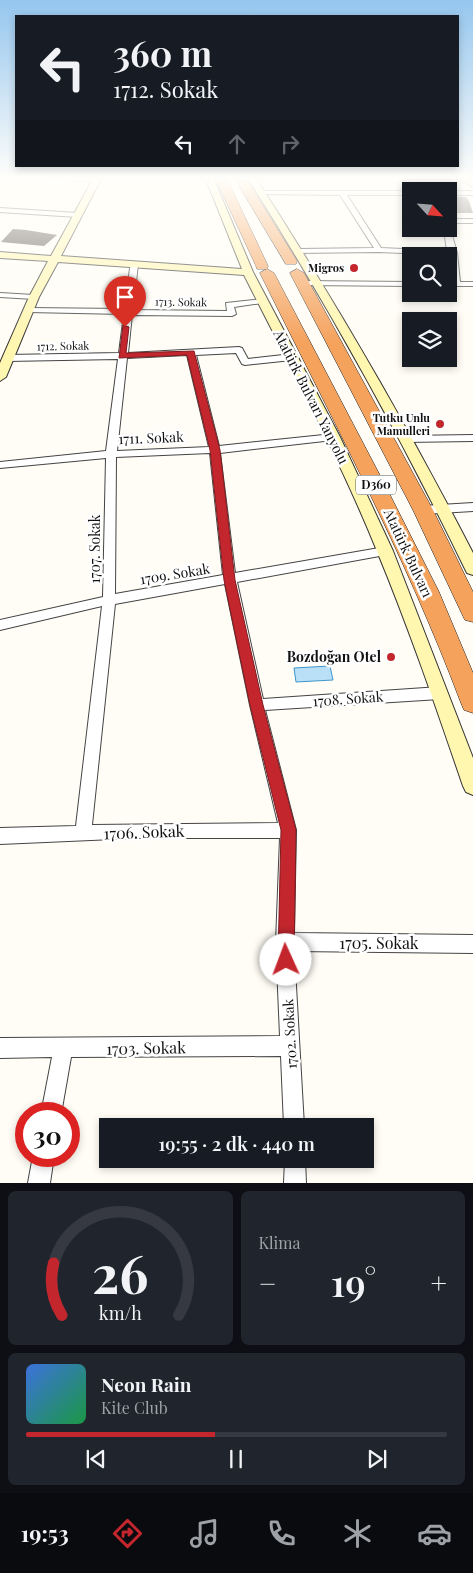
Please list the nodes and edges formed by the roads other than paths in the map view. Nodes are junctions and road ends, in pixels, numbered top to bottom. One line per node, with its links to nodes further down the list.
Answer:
1 (67, 232): 10 (street)
2 (238, 232): 13 (street, Atatürk Bulvarı Yanyolu)
3 (244, 232): 13 (highway, Atatürk Bulvarı / D360)
4 (276, 232): 12 (highway, D360)
5 (281, 232): 12 (street)
6 (367, 232): 7 (street)
7 (379, 250): 8 (street); 12 (street)
8 (402, 251)
9 (0, 255): 10 (street)
10 (54, 258): 11 (street); 18 (street)
11 (134, 264): 13 (street); 21 (street, 1707. Sokak)
12 (301, 270): 13 (highway); 14 (street); 27 (highway, D360)
13 (259, 271): 19 (street, Atatürk Bulvarı Yanyolu); 44 (highway, Atatürk Bulvarı / D360)
14 (402, 283)
15 (457, 284): 16 (street)
16 (473, 284)
17 (0, 295): 18 (street)
18 (34, 298): 20 (street)
19 (262, 301): 21 (street, 1713. Sokak); 24 (street, Atatürk Bulvarı Yanyolu)
20 (28, 310): 21 (street, 1713. Sokak); 25 (street)
21 (127, 312): 23 (street, 1707. Sokak)
22 (191, 353): 23 (street, 1712. Sokak); 24 (street, 1712. Sokak); 31 (street, 1702. Sokak)
23 (122, 356): 25 (street, 1712. Sokak); 32 (street, 1707. Sokak)
24 (292, 357): 28 (street, Atatürk Bulvarı Yanyolu)
25 (7, 358): 26 (street)
26 (0, 377)
27 (384, 419): 30 (street); 36 (highway, D360)
28 (333, 437): 31 (street, 1711. Sokak); 37 (street, Atatürk Bulvarı Yanyolu)
29 (473, 438): 30 (street)
30 (405, 439): 34 (street)
31 (215, 450): 32 (street, 1711. Sokak); 39 (street, 1702. Sokak)
32 (111, 454): 33 (street, 1711. Sokak); 40 (street, 1707. Sokak)
33 (0, 465)
34 (443, 507): 35 (street); 36 (street); 38 (street)
35 (473, 507)
36 (423, 510): 41 (highway, D360)
37 (385, 551): 39 (street, 1709. Sokak); 43 (street, Atatürk Bulvarı Yanyolu)
38 (473, 568)
39 (230, 580): 40 (street, 1709. Sokak); 45 (street, 1702. Sokak)
40 (109, 600): 42 (street, 1709. Sokak); 48 (street, 1707. Sokak)
41 (473, 614)
42 (0, 625)
43 (440, 693): 45 (street, 1708. Sokak); 46 (street, Atatürk Bulvarı Yanyolu)
44 (473, 703)
45 (256, 705): 47 (street, 1702. Sokak)
46 (473, 786)
47 (288, 830): 48 (street, 1706. Sokak); 50 (street, 1702. Sokak)
48 (83, 834): 49 (street, 1706. Sokak)
49 (0, 836)
50 (285, 942): 51 (street, 1705. Sokak); 52 (street, 1702. Sokak)
51 (473, 944)
52 (291, 1046): 54 (street, 1703. Sokak); 56 (street, 1702. Sokak)
53 (0, 1048): 54 (street, 1703. Sokak)
54 (63, 1048): 55 (street)
55 (54, 1102)
56 (294, 1118)
57 (42, 1167): 59 (street)
58 (294, 1168): 60 (street)
59 (39, 1183)
60 (295, 1183)

